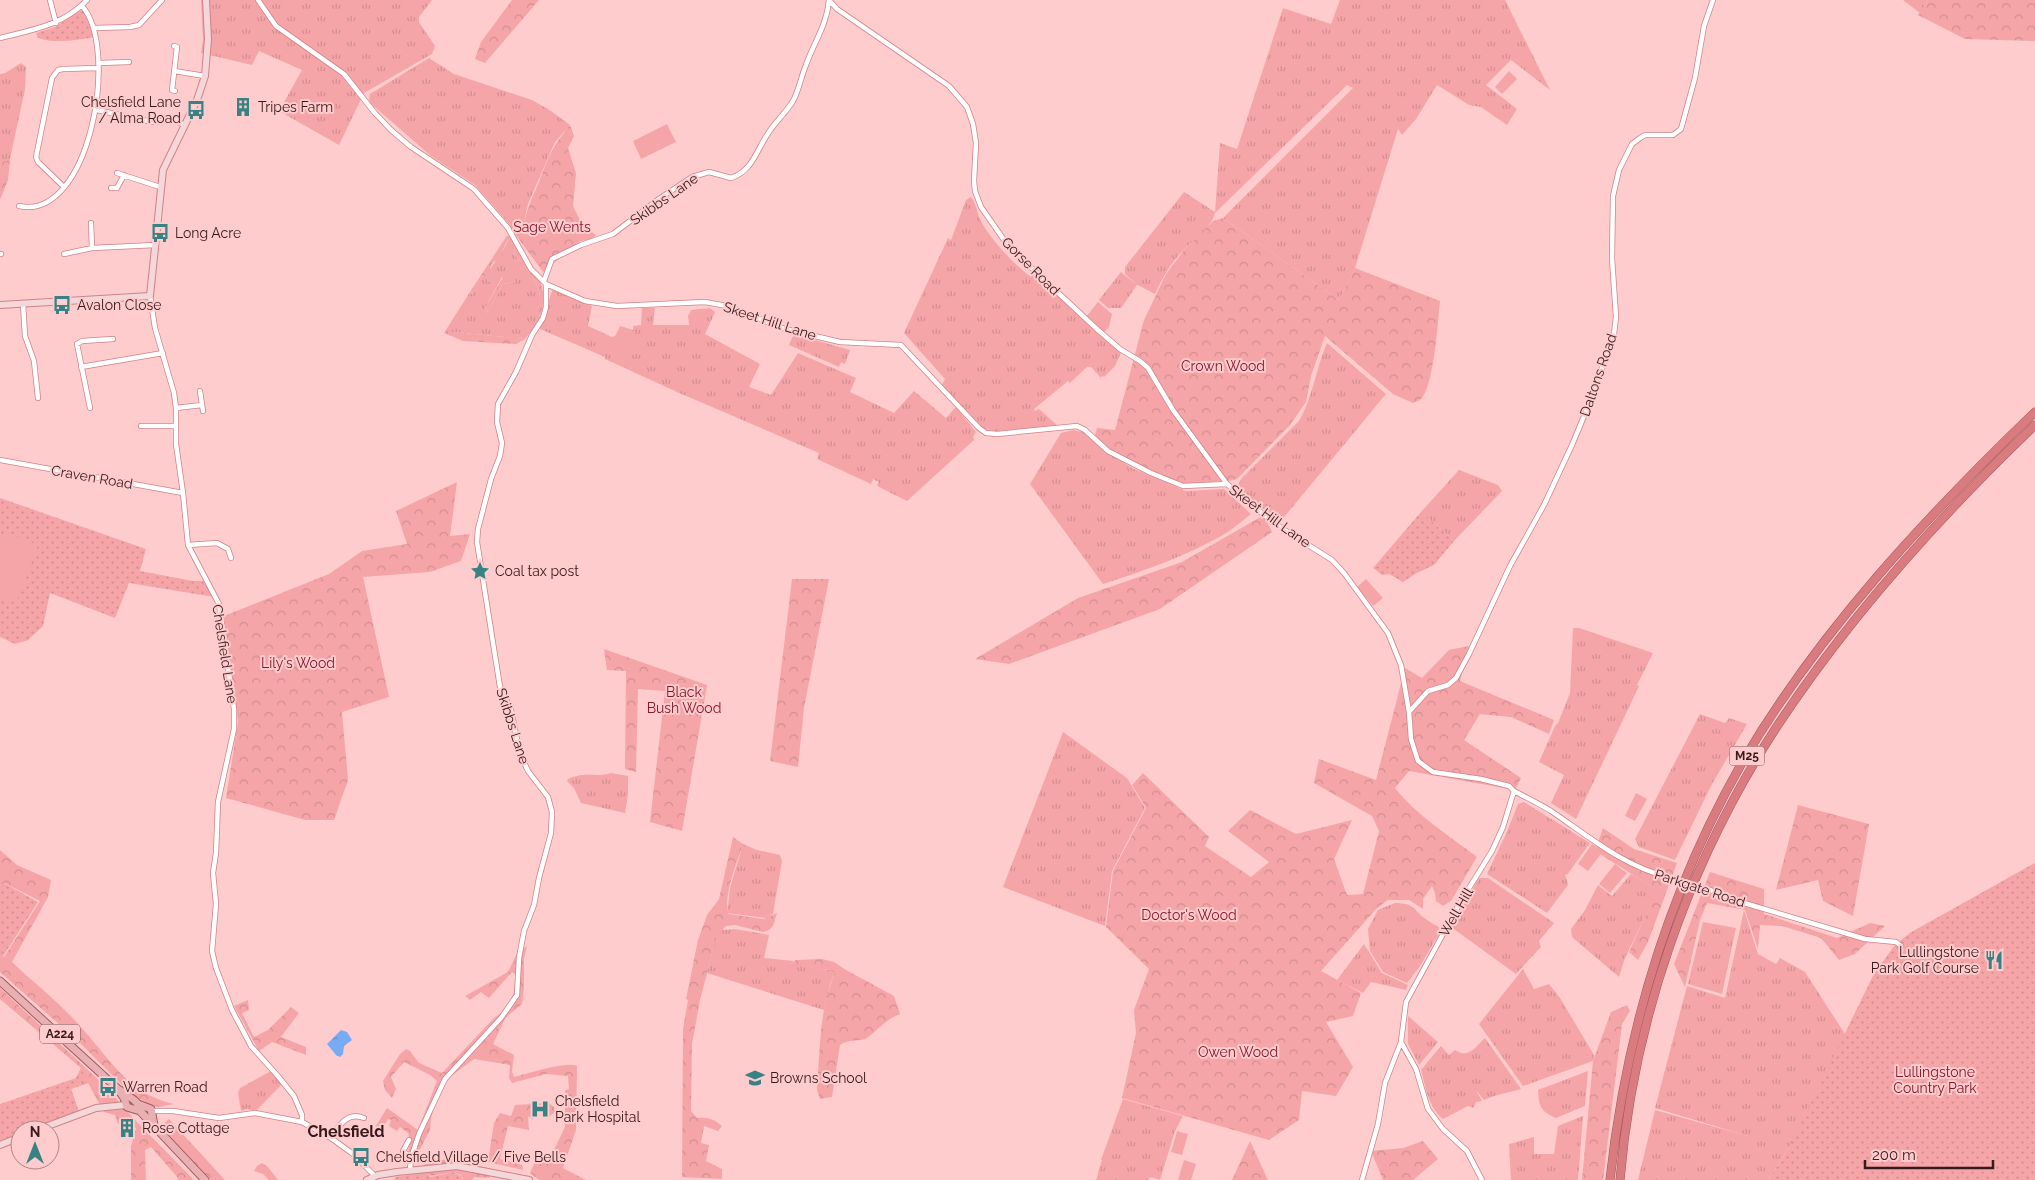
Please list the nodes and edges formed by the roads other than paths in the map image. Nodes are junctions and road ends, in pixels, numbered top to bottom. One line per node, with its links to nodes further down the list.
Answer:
1 (50, 0): 11 (street)
2 (87, 0): 8 (street)
3 (162, 0): 12 (street)
4 (206, 0): 18 (street, Chelsfield Lane)
5 (258, 0): 32 (street, Skeet Hill Lane)
6 (829, 0): 9 (street, Gorse Road); 10 (street, Skibbs Lane)
7 (1713, 0): 54 (street, Daltons Road)
8 (82, 6): 11 (street); 12 (street)
9 (835, 7): 10 (street); 50 (street, Gorse Road)
10 (828, 13): 32 (street, Skibbs Lane)
11 (56, 23): 13 (street)
12 (95, 28): 16 (street)
13 (0, 38)
14 (174, 46): 17 (street)
15 (129, 62): 16 (street)
16 (99, 66): 20 (street); 24 (street)
17 (174, 71): 18 (street); 19 (street)
18 (205, 76): 21 (street, Chelsfield Lane)
19 (175, 91)
20 (96, 110): 21 (street); 24 (street)
21 (184, 125): 25 (street, Chelsfield Lane)
22 (118, 172): 23 (street)
23 (124, 175): 25 (street); 26 (street)
24 (64, 187): 27 (street)
25 (160, 187): 29 (street, Chelsfield Lane)
26 (112, 188)
27 (20, 206)
28 (91, 223): 30 (street)
29 (156, 245): 30 (street); 33 (street, Chelsfield Lane)
30 (92, 248): 31 (street)
31 (64, 254)
32 (545, 282): 50 (street, Skeet Hill Lane); 68 (street, Skibbs Lane)
33 (150, 296): 34 (street); 37 (street, Chelsfield Lane)
34 (23, 304): 35 (street); 40 (street)
35 (0, 305)
36 (113, 339): 38 (street)
37 (163, 354): 38 (street); 43 (street, Chelsfield Lane)
38 (81, 367): 42 (street)
39 (200, 391): 41 (street)
40 (38, 398)
41 (202, 405): 43 (street); 44 (street)
42 (90, 408)
43 (176, 408): 47 (street, Chelsfield Lane)
44 (203, 411)
45 (2035, 412): 76 (highway, M25)
46 (141, 426): 47 (street)
47 (176, 426): 51 (street, Chelsfield Lane)
48 (2035, 426): 77 (highway, M25)
49 (0, 460): 51 (street, Craven Road)
50 (1227, 484): 54 (street, Skeet Hill Lane)
51 (183, 493): 52 (street, Chelsfield Lane)
52 (188, 545): 53 (street); 64 (street, Chelsfield Lane)
53 (231, 558)
54 (1409, 712): 55 (street)
55 (1514, 791): 56 (street, Parkgate Road, bridge); 58 (street, Well Hill)
56 (1901, 946)
57 (0, 981): 59 (main road, A224)
58 (1401, 1042): 74 (street, Well Hill); 75 (street)
59 (130, 1103): 60 (main road, A224); 61 (main road, A224); 63 (street)
60 (150, 1111): 61 (main road); 64 (street); 65 (main road)
61 (144, 1116): 65 (main road, A224)
62 (364, 1118): 66 (street)
63 (60, 1121)
64 (302, 1122): 66 (street)
65 (154, 1126): 71 (main road, A224)
66 (331, 1138): 70 (street)
67 (408, 1140): 68 (street)
68 (411, 1158): 69 (street, Skibbs Lane)
69 (410, 1170): 70 (street); 73 (street)
70 (375, 1176): 72 (street)
71 (204, 1180)
72 (367, 1180)
73 (529, 1180)
74 (1362, 1180)
75 (1482, 1180)
76 (1610, 1180)
77 (1620, 1180)

